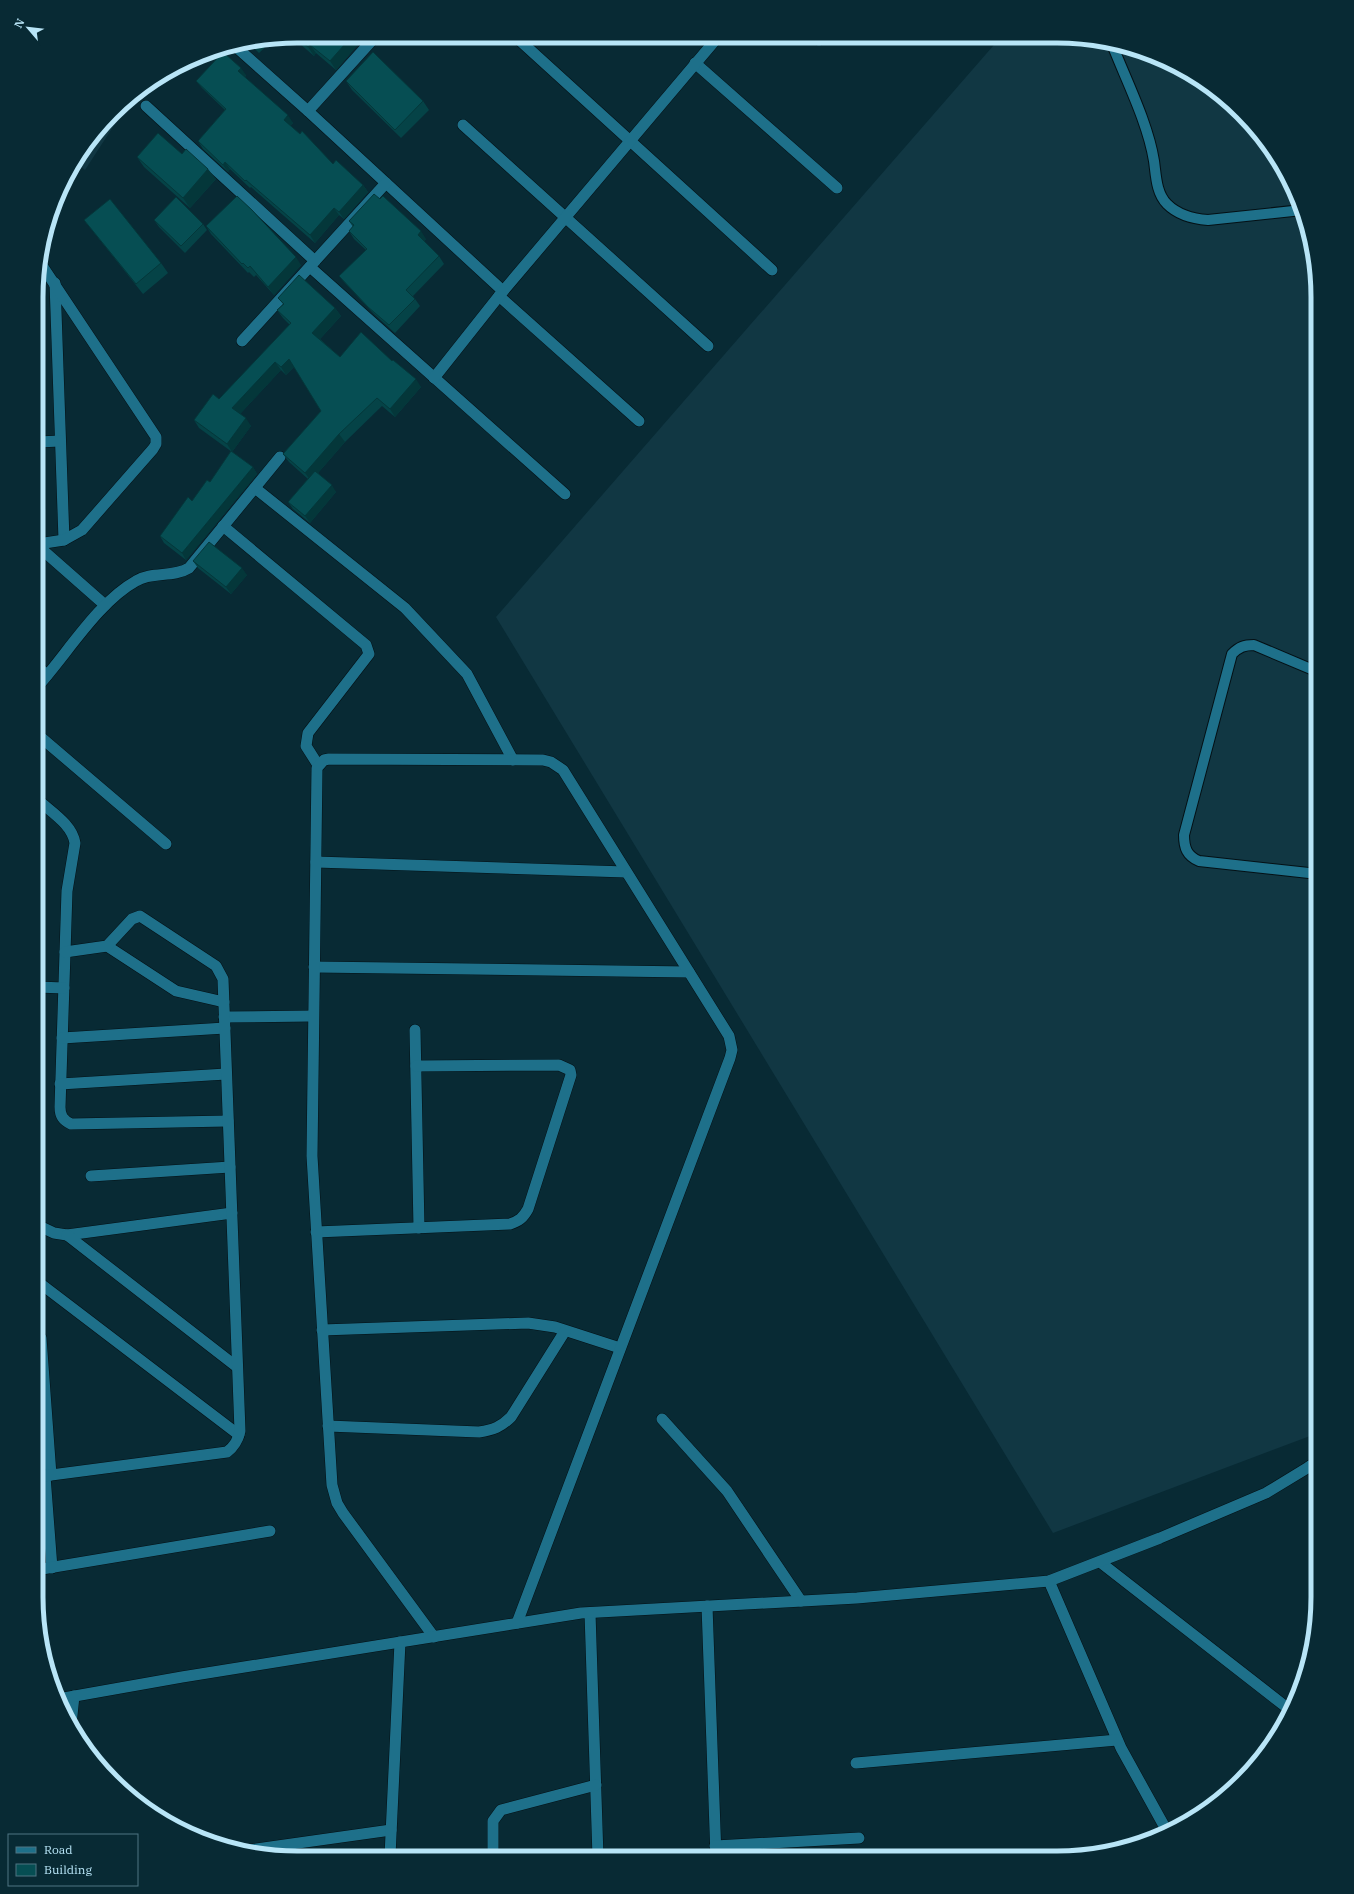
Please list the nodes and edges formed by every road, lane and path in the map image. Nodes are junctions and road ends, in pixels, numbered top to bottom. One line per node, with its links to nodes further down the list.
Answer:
1 (367, 43): 8 (street)
2 (523, 43): 10 (street)
3 (713, 43): 6 (street)
4 (239, 50): 8 (street)
5 (1114, 50): 13 (lane)
6 (696, 64): 10 (street); 12 (street)
7 (146, 106): 15 (street)
8 (308, 111): 11 (street)
9 (463, 125): 14 (street)
10 (630, 141): 14 (street); 17 (street)
11 (386, 183): 15 (street); 19 (street)
12 (837, 188)
13 (1296, 211)
14 (566, 217): 19 (street); 21 (street)
15 (313, 264): 20 (street); 22 (street)
16 (45, 269): 18 (street)
17 (772, 270)
18 (54, 283): 24 (street); 30 (street)
19 (501, 293): 22 (street); 23 (street)
20 (242, 341)
21 (708, 346)
22 (434, 378): 28 (street)
23 (639, 421)
24 (60, 441): 25 (street); 30 (street)
25 (43, 442)
26 (280, 457): 27 (street)
27 (255, 488): 29 (street); 39 (street)
28 (565, 494)
29 (223, 526): 33 (street); 40 (street)
30 (64, 540): 31 (street)
31 (43, 544)
32 (43, 549): 33 (street)
33 (105, 605): 36 (street)
34 (1311, 669): 45 (lane)
35 (43, 671): 36 (street)
36 (47, 675): 37 (street)
37 (43, 680)
38 (43, 738): 42 (street)
39 (513, 760): 40 (street); 44 (street)
40 (318, 765): 43 (street)
41 (43, 804): 47 (street)
42 (166, 844)
43 (316, 862): 44 (street); 48 (street)
44 (626, 872): 49 (street)
45 (1311, 873)
46 (107, 946): 47 (street); 52 (street); 52 (street)
47 (65, 952): 51 (street)
48 (314, 967): 49 (street); 53 (street)
49 (689, 972): 71 (street)
50 (43, 987): 51 (street)
51 (64, 988): 56 (street)
52 (224, 1002): 54 (street)
53 (313, 1016): 54 (street); 66 (street)
54 (225, 1023): 56 (street); 58 (street)
55 (415, 1030): 57 (street)
56 (62, 1038): 59 (street)
57 (416, 1066): 65 (street); 65 (street)
58 (226, 1074): 59 (street); 60 (street)
59 (60, 1084): 60 (street)
60 (228, 1121): 61 (street)
61 (230, 1167): 62 (street); 63 (street)
62 (91, 1176)
63 (232, 1213): 67 (street); 72 (street)
64 (43, 1228): 67 (street)
65 (419, 1228): 66 (street)
66 (316, 1232): 69 (street)
67 (67, 1235): 72 (street)
68 (43, 1286): 76 (street)
69 (322, 1330): 70 (street); 74 (street)
70 (565, 1330): 71 (street); 74 (street)
71 (620, 1348): 87 (street)
72 (237, 1367): 76 (street)
73 (662, 1419): 84 (street)
74 (328, 1426): 88 (street)
75 (43, 1430): 78 (street)
76 (239, 1435): 78 (street)
77 (1311, 1469): 80 (street)
78 (44, 1476): 81 (street)
79 (270, 1531): 81 (street)
80 (1100, 1562): 83 (street); 92 (street)
81 (52, 1568): 82 (street)
82 (43, 1569)
83 (1049, 1581): 84 (street); 94 (street)
84 (801, 1601): 85 (street)
85 (707, 1606): 86 (street); 104 (street)
86 (590, 1613): 87 (street); 96 (street)
87 (517, 1623): 88 (street)
88 (434, 1636): 89 (street)
89 (400, 1642): 90 (street); 98 (street)
90 (74, 1696): 91 (street); 93 (street)
91 (64, 1698)
92 (1286, 1707)
93 (72, 1715)
94 (1117, 1740): 95 (street); 97 (street)
95 (856, 1763)
96 (596, 1785): 102 (street); 103 (street)
97 (1165, 1827)
98 (391, 1830): 100 (street); 101 (street)
99 (859, 1838): 105 (street)
100 (260, 1848)
101 (390, 1851)
102 (493, 1851)
103 (598, 1851)
104 (716, 1851)
105 (726, 1851)

